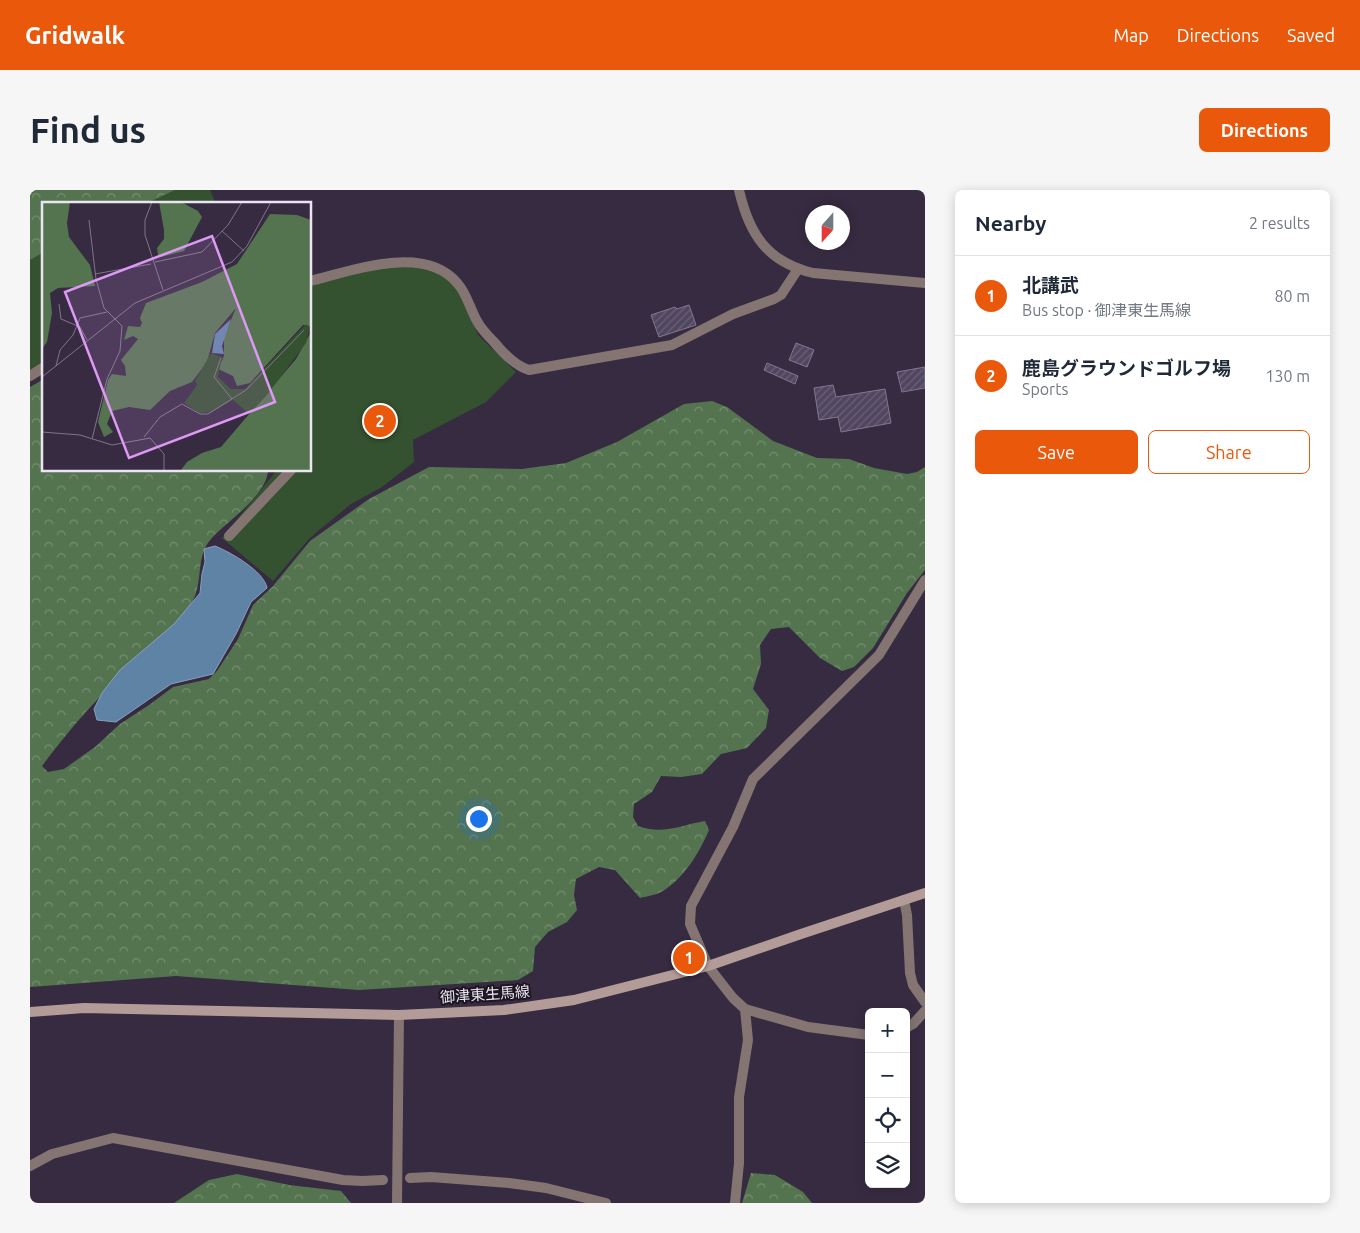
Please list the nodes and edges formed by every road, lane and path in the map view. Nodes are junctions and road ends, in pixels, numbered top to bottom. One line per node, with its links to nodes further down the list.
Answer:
1 (739, 190): 2 (street)
2 (798, 269): 3 (street); 4 (street)
3 (311, 281)
4 (925, 283)
5 (42, 368): 6 (street)
6 (30, 376)
7 (290, 471): 8 (street)
8 (229, 536)
9 (925, 580): 12 (street)
10 (925, 893): 11 (main road, 御津東生馬線)
11 (904, 900): 12 (main road, 御津東生馬線); 13 (street)
12 (708, 966): 14 (street); 17 (main road, 御津東生馬線)
13 (925, 1002)
14 (745, 1009): 19 (street); 25 (street)
15 (925, 1011): 18 (street)
16 (30, 1012): 17 (main road, 御津東生馬線)
17 (399, 1015): 23 (street)
18 (910, 1026)
19 (865, 1035)
20 (30, 1166): 22 (street)
21 (410, 1178): 24 (street)
22 (383, 1180)
23 (396, 1203)
24 (606, 1203)
25 (735, 1203)

